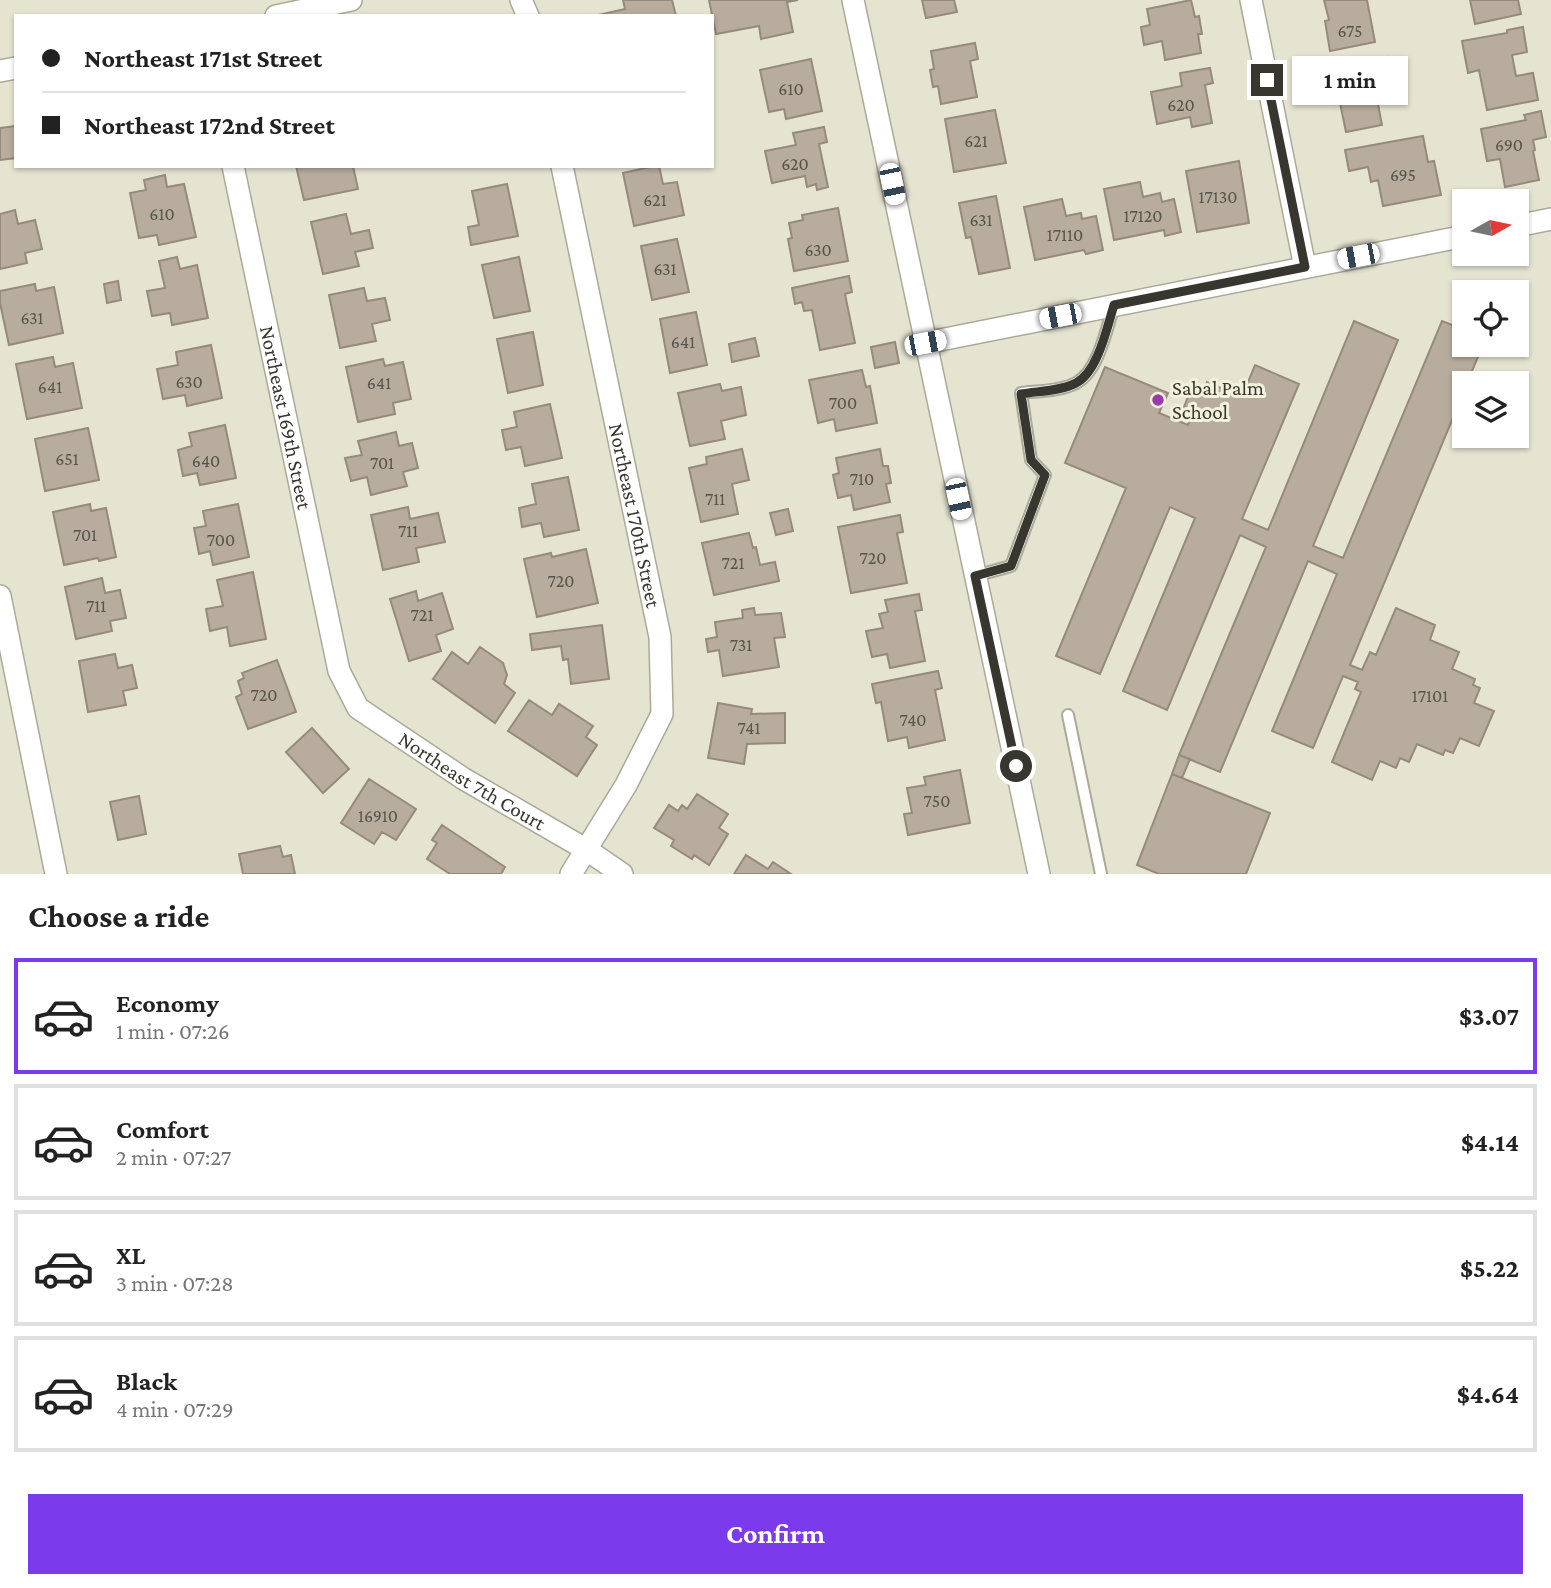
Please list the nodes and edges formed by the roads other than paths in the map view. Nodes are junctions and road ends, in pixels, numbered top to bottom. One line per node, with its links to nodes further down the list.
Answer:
1 (351, 0): 4 (street)
2 (853, 0): 12 (street)
3 (1251, 0): 10 (street)
4 (285, 14)
5 (233, 168): 15 (street, Northeast 169th Street)
6 (562, 168): 17 (street, Northeast 170th Street)
7 (1551, 219): 8 (street)
8 (1530, 223)
9 (1452, 239): 10 (street)
10 (1305, 267): 11 (street)
11 (1114, 305): 12 (street); 13 (lane)
12 (925, 343): 13 (street)
13 (975, 576): 21 (street)
14 (0, 596): 18 (street)
15 (339, 671): 17 (street, Northeast 7th Court)
16 (1068, 715): 22 (lane)
17 (587, 850): 19 (street, Northeast 170th Street); 20 (street, Northeast 7th Court)
18 (56, 874)
19 (571, 874)
20 (622, 874)
21 (1039, 874)
22 (1101, 874)

